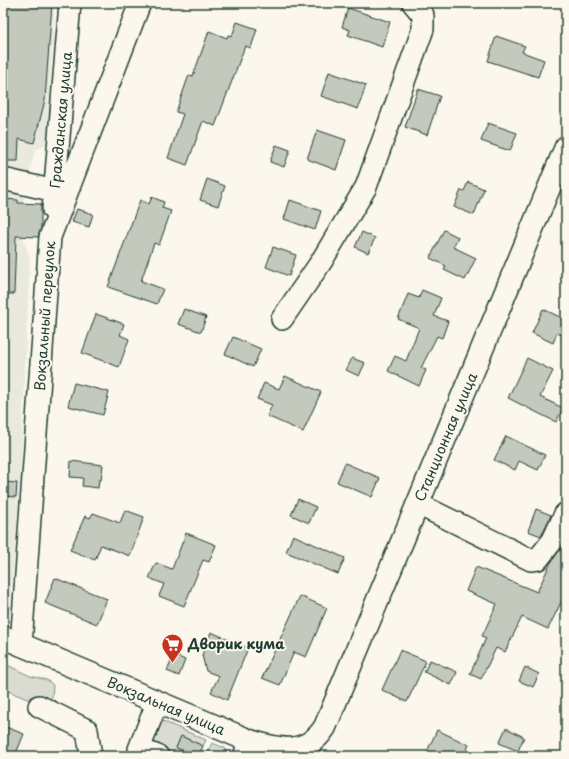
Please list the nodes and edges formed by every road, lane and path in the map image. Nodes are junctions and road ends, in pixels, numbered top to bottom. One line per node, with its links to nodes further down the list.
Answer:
1 (70, 3): 6 (street, Гражданская улица)
2 (140, 3): 7 (street, Вокзальный переулок)
3 (413, 3): 8 (street)
4 (566, 147): 9 (main road, Станционная улица)
5 (3, 179): 6 (street)
6 (55, 192): 7 (street, Гражданская улица)
7 (50, 237): 11 (street, Вокзальный переулок)
8 (282, 319)
9 (418, 504): 10 (street); 14 (main road, Станционная улица)
10 (565, 514)
11 (12, 641): 12 (main road, Вокзальная улица)
12 (158, 703): 15 (main road, Вокзальная улица); 18 (street)
13 (39, 706): 17 (street)
14 (326, 727): 16 (main road, Вокзальная улица)
15 (247, 749): 16 (main road, Вокзальная улица)
16 (297, 752)
17 (91, 756)
18 (158, 756)

